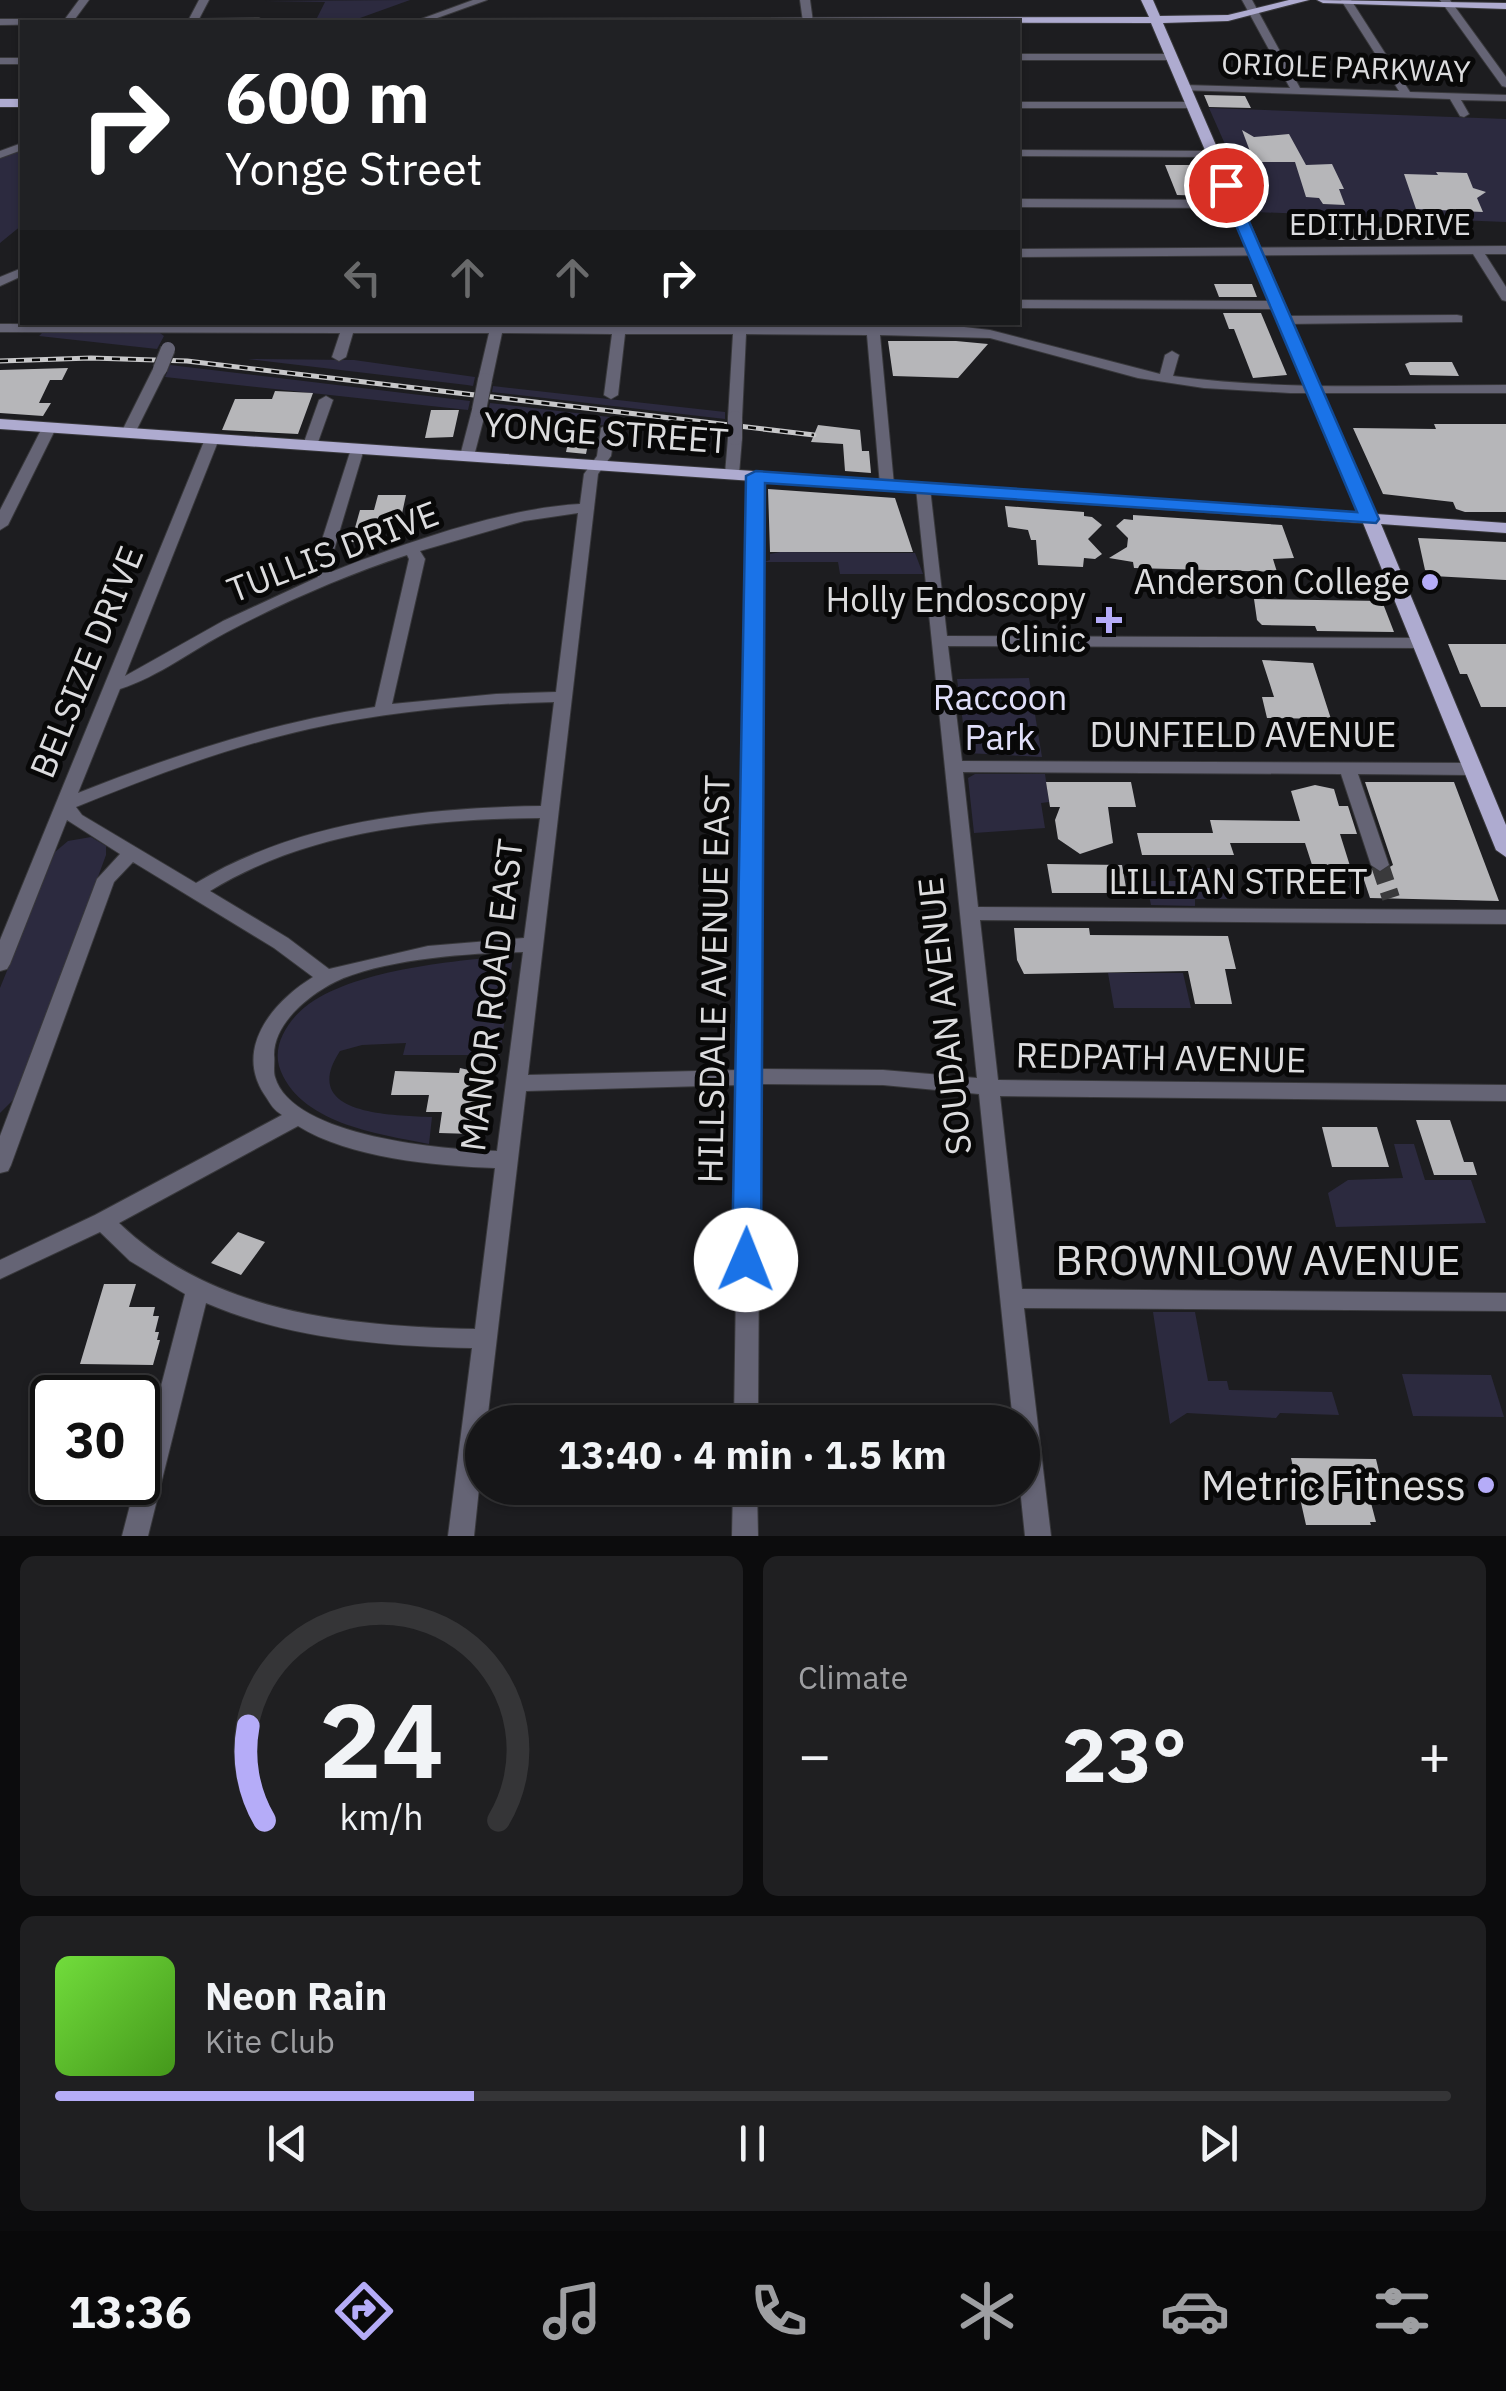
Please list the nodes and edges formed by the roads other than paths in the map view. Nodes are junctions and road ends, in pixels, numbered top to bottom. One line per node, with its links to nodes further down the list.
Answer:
1 (482, 0): 9 (street)
2 (1147, 0): 11 (main road)
3 (1303, 0): 7 (main road)
4 (1324, 0): 5 (main road)
5 (1346, 0): 6 (main road); 16 (street)
6 (1446, 2): 8 (main road); 14 (street)
7 (1250, 6): 11 (main road); 15 (street)
8 (1506, 6)
9 (424, 20)
10 (1020, 20): 11 (main road)
11 (1156, 20): 13 (main road)
12 (1020, 57): 13 (street)
13 (1171, 57): 18 (main road)
14 (1506, 84)
15 (1297, 92): 16 (street, ORIOLE PARKWAY); 18 (street, ORIOLE PARKWAY)
16 (1406, 94): 17 (street, ORIOLE PARKWAY)
17 (1453, 96): 19 (street, ORIOLE PARKWAY); 21 (street)
18 (1189, 98): 20 (street, ORIOLE PARKWAY); 23 (main road)
19 (1506, 98)
20 (1020, 102)
21 (1464, 114)
22 (1020, 154): 23 (street)
23 (1213, 154): 25 (main road)
24 (1020, 204): 25 (street)
25 (1234, 204): 28 (main road)
26 (1476, 250): 27 (street, EDITH DRIVE); 28 (street, EDITH DRIVE); 30 (street)
27 (1506, 250)
28 (1254, 252): 29 (street, EDITH DRIVE); 32 (main road)
29 (1020, 253)
30 (1506, 297)
31 (1020, 304): 32 (street)
32 (1280, 312): 33 (street); 46 (main road)
33 (1457, 319)
34 (178, 326): 38 (street); 39 (street); 53 (street, bridge)
35 (435, 326): 39 (street); 40 (street)
36 (739, 326): 41 (street); 42 (street); 59 (street, bridge)
37 (973, 327): 42 (street); 45 (street)
38 (0, 328)
39 (348, 329): 44 (street)
40 (497, 330): 41 (street); 57 (street, bridge)
41 (618, 330): 48 (street)
42 (873, 331): 61 (street)
43 (1172, 355): 45 (street)
44 (339, 357)
45 (1166, 379): 46 (street)
46 (1314, 387): 47 (street); 64 (main road)
47 (1506, 389)
48 (612, 395)
49 (326, 400): 55 (street)
50 (0, 424): 51 (main road, YONGE STREET)
51 (49, 428): 53 (main road, YONGE STREET); 65 (street)
52 (608, 428): 58 (street, MANOR ROAD EAST)
53 (128, 433): 54 (main road, YONGE STREET)
54 (212, 439): 55 (main road, YONGE STREET); 71 (street, BELSIZE DRIVE)
55 (310, 446): 56 (main road, YONGE STREET)
56 (357, 449): 57 (main road, YONGE STREET); 68 (street)
57 (468, 456): 58 (main road, YONGE STREET)
58 (597, 465): 59 (main road, YONGE STREET); 63 (street, MANOR ROAD EAST)
59 (732, 474): 60 (main road, YONGE STREET)
60 (756, 476): 61 (main road, YONGE STREET); 88 (street, HILLSDALE AVENUE EAST)
61 (887, 485): 62 (main road, YONGE STREET)
62 (924, 488): 64 (main road, YONGE STREET); 69 (street, SOUDAN AVENUE)
63 (586, 508): 67 (street, TULLIS DRIVE); 72 (street, MANOR ROAD EAST)
64 (1369, 519): 66 (main road, YONGE STREET); 70 (main road)
65 (0, 525)
66 (1506, 528)
67 (411, 549): 68 (street, TULLIS DRIVE); 73 (street)
68 (328, 578): 71 (street, TULLIS DRIVE)
69 (940, 641): 70 (street); 74 (street, SOUDAN AVENUE)
70 (1421, 643): 76 (main road)
71 (114, 685): 77 (street, BELSIZE DRIVE)
72 (564, 697): 73 (street); 78 (street, MANOR ROAD EAST)
73 (383, 708): 77 (street)
74 (954, 766): 75 (street, DUNFIELD AVENUE); 83 (street, SOUDAN AVENUE)
75 (1348, 769): 76 (street, DUNFIELD AVENUE); 81 (street)
76 (1472, 769): 79 (main road)
77 (64, 806): 80 (street); 86 (street, BELSIZE DRIVE)
78 (550, 812): 82 (street); 85 (street, MANOR ROAD EAST)
79 (1506, 850)
80 (131, 853): 82 (street); 93 (street)
81 (1380, 865)
82 (196, 891): 87 (street)
83 (970, 914): 84 (street, LILLIAN STREET); 90 (street, SOUDAN AVENUE)
84 (1506, 917)
85 (532, 945): 87 (street); 89 (street, MANOR ROAD EAST)
86 (0, 964)
87 (326, 978): 92 (street)
88 (749, 1077): 89 (street, REDPATH AVENUE); 90 (street, REDPATH AVENUE); 102 (street, HILLSDALE AVENUE EAST)
89 (516, 1083): 94 (street, MANOR ROAD EAST)
90 (988, 1086): 91 (street, REDPATH AVENUE); 99 (street, SOUDAN AVENUE)
91 (1506, 1093)
92 (298, 1116): 94 (street); 96 (street)
93 (7, 1126): 95 (street)
94 (506, 1160): 101 (street, MANOR ROAD EAST)
95 (0, 1165)
96 (103, 1220): 97 (street); 98 (street)
97 (0, 1270)
98 (198, 1288): 101 (street); 104 (street)
99 (1010, 1298): 100 (street, BROWNLOW AVENUE); 107 (street, SOUDAN AVENUE)
100 (1506, 1302)
101 (484, 1339): 105 (street, MANOR ROAD EAST)
102 (746, 1405)
103 (745, 1505): 106 (street)
104 (135, 1536)
105 (461, 1536)
106 (745, 1536)
107 (1038, 1536)

